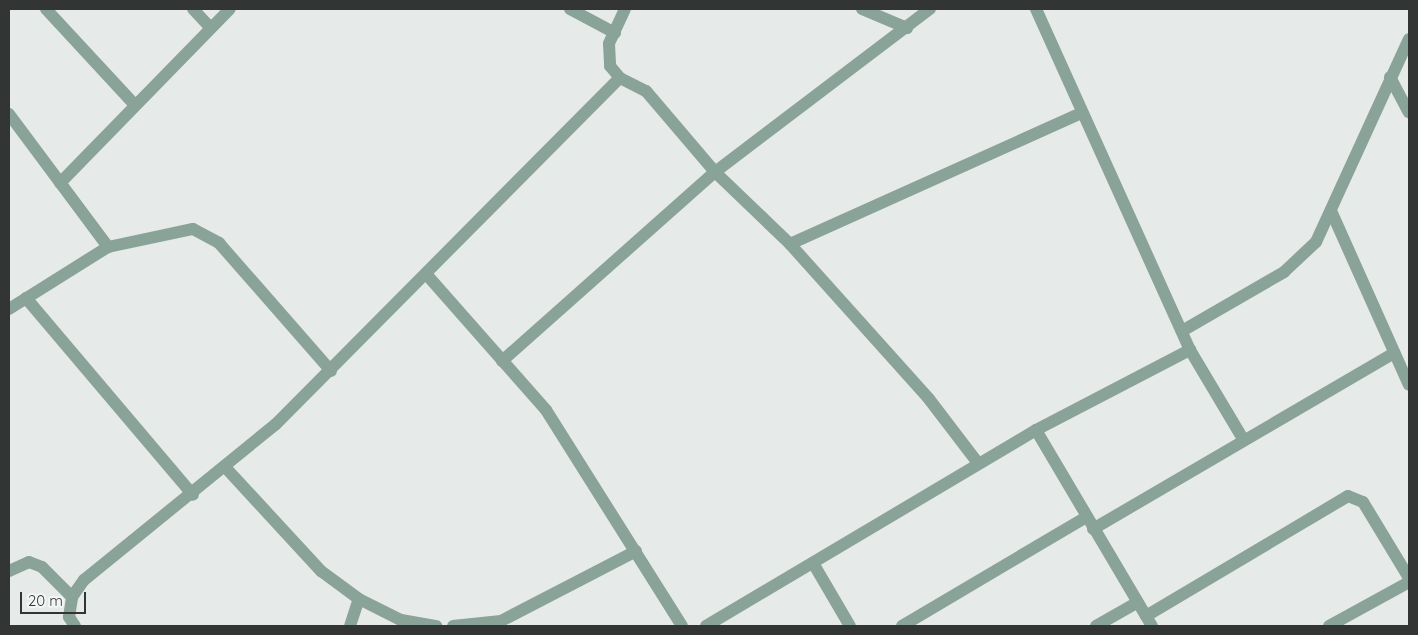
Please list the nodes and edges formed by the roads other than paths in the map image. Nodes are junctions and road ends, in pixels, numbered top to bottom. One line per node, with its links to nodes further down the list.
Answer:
1 (46, 9): 15 (street)
2 (193, 9): 9 (street)
3 (230, 9): 9 (street)
4 (570, 9): 11 (street)
5 (625, 9): 11 (street)
6 (862, 9): 10 (street)
7 (930, 9): 10 (street)
8 (1036, 9): 17 (street)
9 (211, 28): 15 (street)
10 (907, 28): 19 (street)
11 (615, 33): 14 (street)
12 (1409, 40): 13 (street)
13 (1390, 77): 16 (street); 21 (street)
14 (620, 78): 19 (street); 24 (street)
15 (135, 105): 20 (street)
16 (1409, 112)
17 (1082, 113): 22 (street); 27 (street)
18 (9, 114): 20 (street)
19 (715, 172): 22 (street); 30 (street)
20 (60, 183): 23 (street)
21 (1332, 213): 27 (street); 29 (street)
22 (790, 244): 35 (street)
23 (108, 247): 25 (street); 31 (street)
24 (427, 275): 30 (street); 31 (street)
25 (26, 298): 26 (street); 37 (street)
26 (9, 309)
27 (1182, 331): 28 (street)
28 (1190, 350): 33 (street); 34 (street)
29 (1394, 353): 32 (street); 34 (street)
30 (502, 360): 40 (street)
31 (331, 371): 36 (street)
32 (1409, 385)
33 (1036, 430): 35 (street); 38 (street)
34 (1243, 439): 39 (street)
35 (978, 463): 41 (street)
36 (225, 467): 37 (street); 46 (street)
37 (193, 495): 45 (street)
38 (1086, 517): 39 (street); 56 (street)
39 (1093, 529): 47 (street)
40 (636, 551): 52 (street); 53 (street)
41 (813, 563): 54 (street); 55 (street)
42 (9, 571): 45 (street)
43 (1409, 578): 48 (street)
44 (1409, 582): 58 (street)
45 (72, 597): 49 (street)
46 (359, 599): 50 (street); 51 (street)
47 (1138, 602): 48 (street); 57 (street)
48 (1149, 621)
49 (75, 626)
50 (350, 626)
51 (436, 626)
52 (453, 626)
53 (682, 626)
54 (706, 626)
55 (850, 626)
56 (902, 626)
57 (1096, 626)
58 (1329, 626)

